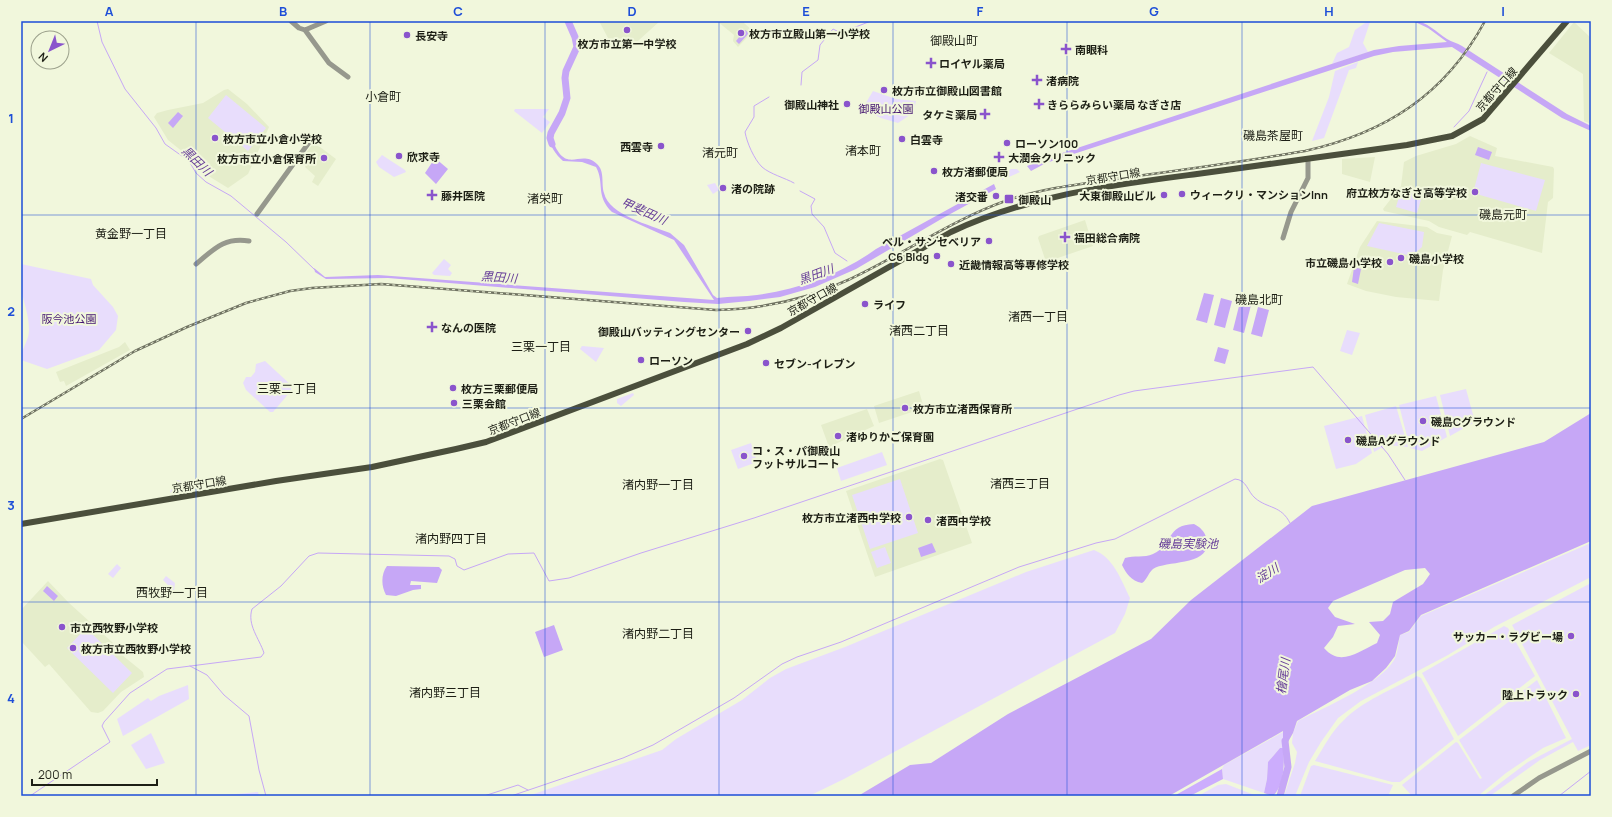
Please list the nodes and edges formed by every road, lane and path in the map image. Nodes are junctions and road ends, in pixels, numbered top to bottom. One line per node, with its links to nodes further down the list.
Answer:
1 (291, 21): 4 (street)
2 (326, 21): 4 (street)
3 (1567, 21): 7 (main road, 京都守口線)
4 (306, 30): 5 (street)
5 (348, 78)
6 (310, 141): 8 (street)
7 (1308, 159): 9 (street); 12 (main road, 京都守口線)
8 (257, 214)
9 (1283, 238)
10 (249, 241): 11 (street)
11 (196, 264)
12 (21, 524)
13 (1591, 750): 14 (street)
14 (1513, 796)

